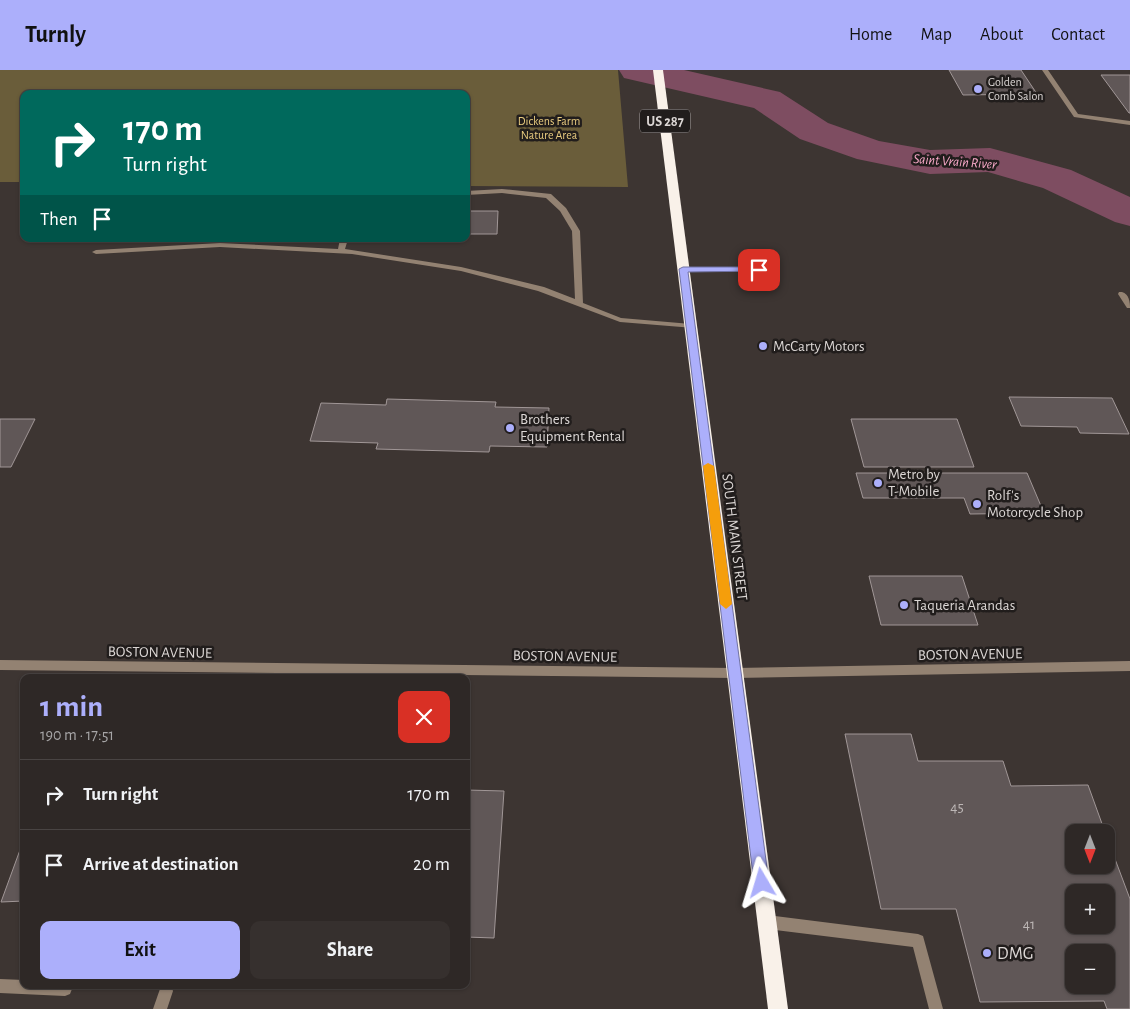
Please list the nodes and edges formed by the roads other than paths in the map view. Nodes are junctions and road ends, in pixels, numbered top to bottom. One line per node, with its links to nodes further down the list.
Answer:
1 (658, 70): 8 (highway, SOUTH MAIN STREET / US 287)
2 (1045, 70): 3 (street)
3 (1130, 123)
4 (470, 193): 11 (street)
5 (343, 242): 6 (street)
6 (341, 251): 7 (street); 11 (street)
7 (96, 252)
8 (683, 269): 9 (street); 13 (highway, SOUTH MAIN STREET / US 287)
9 (772, 270)
10 (1122, 294): 12 (street)
11 (579, 303): 13 (street)
12 (1130, 306)
13 (691, 326): 16 (highway, SOUTH MAIN STREET / US 287)
14 (0, 665): 16 (street, BOSTON AVENUE)
15 (1130, 666): 16 (street, BOSTON AVENUE)
16 (735, 673): 17 (highway, SOUTH MAIN STREET / US 287)
17 (767, 922): 22 (highway, SOUTH MAIN STREET / US 287); 23 (street)
18 (0, 986): 19 (street)
19 (20, 987)
20 (166, 991): 21 (street)
21 (160, 1009)
22 (778, 1009)
23 (936, 1009)

